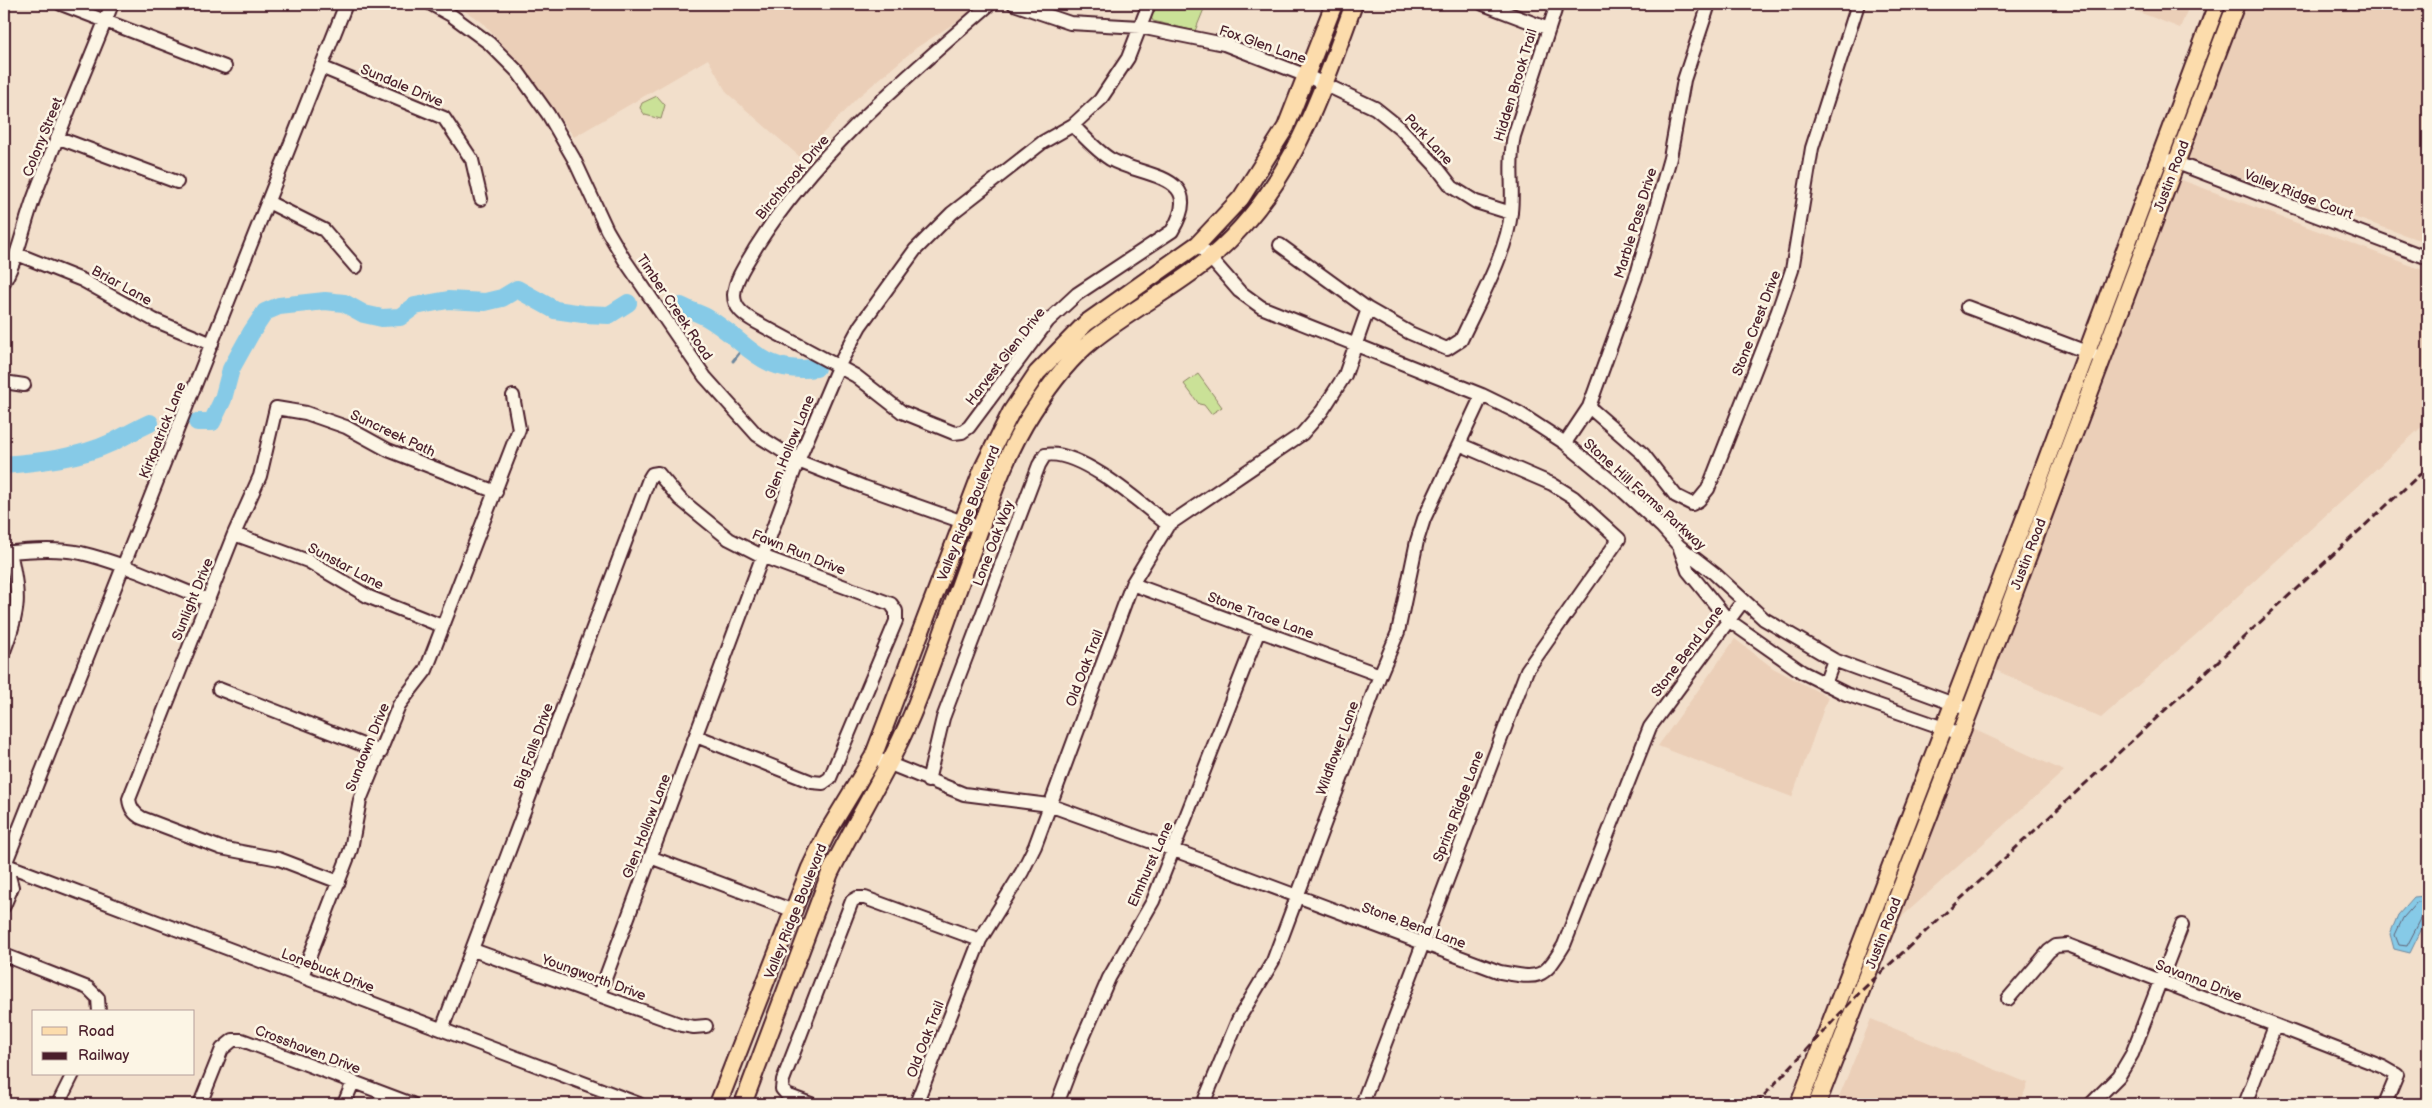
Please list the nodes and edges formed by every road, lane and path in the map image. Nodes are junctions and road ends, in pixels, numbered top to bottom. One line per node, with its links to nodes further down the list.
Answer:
1 (61, 4): 16 (street)
2 (112, 4): 16 (street, Colony Street)
3 (346, 4): 19 (street, Kirkpatrick Lane)
4 (431, 4): 53 (street, Timber Creek Road)
5 (990, 4): 44 (street, Birchbrook Drive)
6 (1014, 4): 17 (street, Fox Glen Lane)
7 (1149, 4): 17 (street, Glen Hollow Lane)
8 (1334, 4): 21 (main road, Valley Ridge Boulevard)
9 (1354, 4): 22 (main road, Valley Ridge Boulevard)
10 (1483, 4): 18 (street)
11 (1557, 4): 18 (street, Hidden Brook Trail)
12 (1709, 4): 49 (street, Marble Pass Drive)
13 (1858, 4): 49 (street, Stone Crest Drive)
14 (2217, 4): 25 (main road, Justin Road)
15 (2236, 4): 26 (main road, Justin Road)
16 (105, 21): 20 (street); 24 (street, Colony Street)
17 (1140, 27): 21 (street, Fox Glen Lane); 23 (street, Glen Hollow Lane)
18 (1549, 29): 30 (street, Hidden Brook Trail)
19 (321, 67): 28 (street, Sundale Drive); 29 (street, Kirkpatrick Lane)
20 (225, 68)
21 (1307, 76): 22 (street, Fox Glen Lane); 31 (main road, Valley Ridge Boulevard)
22 (1324, 84): 30 (street, Park Lane); 35 (main road, Valley Ridge Boulevard)
23 (1073, 125): 44 (street, Glen Hollow Lane); 44 (street, Harvest Glen Drive)
24 (59, 138): 27 (street); 33 (street, Colony Street)
25 (2159, 156): 26 (street, Valley Ridge Court); 42 (main road, Justin Road)
26 (2176, 162): 34 (street, Valley Ridge Court); 43 (main road, Justin Road)
27 (177, 182)
28 (481, 199)
29 (268, 202): 36 (street); 40 (street, Kirkpatrick Lane)
30 (1512, 213): 39 (street, Hidden Brook Trail)
31 (1198, 244): 35 (street, Stone Hill Farms Parkway); 56 (main road, Valley Ridge Boulevard)
32 (1280, 245): 39 (street)
33 (18, 254): 37 (street, Colony Street); 40 (street, Briar Lane)
34 (2428, 258)
35 (1209, 259): 41 (street, Stone Hill Farms Parkway); 59 (main road, Valley Ridge Boulevard)
36 (356, 267)
37 (4, 282)
38 (1967, 307): 42 (street)
39 (1368, 309): 41 (street, Old Oak Trail)
40 (212, 344): 64 (street, Kirkpatrick Lane)
41 (1355, 346): 47 (street, Stone Hill Farms Parkway); 58 (street, Old Oak Trail)
42 (2086, 352): 43 (street); 57 (main road, Justin Road)
43 (2102, 358): 57 (main road, Justin Road)
44 (838, 367): 53 (street, Glen Hollow Lane)
45 (4, 382): 46 (street)
46 (24, 385)
47 (1482, 395): 51 (street, Stone Hill Farms Parkway); 52 (street, Wildflower Lane)
48 (513, 396): 55 (street, Sundown Drive)
49 (1589, 407): 51 (street, Marble Pass Drive)
50 (276, 408): 55 (street, Suncreek Path); 60 (street, Sunlight Drive)
51 (1565, 443): 61 (street, Stone Hill Farms Parkway)
52 (1459, 444): 73 (street, Wildflower Lane); 95 (street, Spring Ridge Lane)
53 (798, 461): 56 (street, Timber Creek Road); 63 (street, Glen Hollow Lane)
54 (652, 474): 63 (street, Fawn Run Drive); 96 (street, Big Falls Drive)
55 (496, 492): 69 (street, Sundown Drive)
56 (962, 522): 59 (street, Timber Creek Road); 82 (main road, Valley Ridge Boulevard)
57 (2031, 523): 76 (main road, Justin Road); 77 (main road, Justin Road)
58 (1168, 525): 65 (street, Old Oak Trail); 84 (street, Lone Oak Way)
59 (980, 528): 83 (main road, Valley Ridge Boulevard)
60 (234, 534): 66 (street, Sunlight Drive); 69 (street, Sunstar Lane)
61 (1679, 546): 67 (street, Stone Hill Farms Parkway); 68 (street)
62 (7, 552): 64 (street); 71 (street)
63 (764, 557): 80 (street, Glen Hollow Lane); 80 (street, Fawn Run Drive)
64 (124, 567): 66 (street); 88 (street, Kirkpatrick Lane)
65 (1132, 584): 70 (street, Stone Trace Lane); 85 (street, Old Oak Trail)
66 (208, 600): 89 (street, Sunlight Drive)
67 (1743, 601): 68 (street, Stone Bend Lane); 72 (street, Stone Hill Farms Parkway)
68 (1728, 620): 74 (street); 95 (street, Stone Bend Lane)
69 (442, 626): 81 (street, Sundown Drive)
70 (1259, 630): 73 (street, Stone Trace Lane); 86 (street, Elmhurst Lane)
71 (4, 651)
72 (1834, 660): 74 (street); 76 (street, Stone Hill Farms Parkway)
73 (1380, 675): 90 (street, Wildflower Lane)
74 (1825, 684): 78 (street)
75 (219, 689): 81 (street)
76 (1954, 704): 77 (street, Stone Hill Farms Parkway); 78 (main road, Justin Road)
77 (1970, 710): 79 (main road, Justin Road)
78 (1944, 728): 79 (street); 120 (main road, Justin Road)
79 (1961, 734): 121 (main road, Justin Road)
80 (696, 736): 87 (street, Glen Hollow Lane)
81 (381, 752): 89 (street, Sundown Drive)
82 (873, 757): 83 (street, Stone Bend Lane); 92 (main road, Valley Ridge Boulevard)
83 (890, 764): 84 (street, Stone Bend Lane); 114 (main road, Valley Ridge Boulevard)
84 (928, 781): 85 (street, Stone Bend Lane)
85 (1049, 805): 86 (street, Stone Bend Lane); 94 (street, Old Oak Trail)
86 (1174, 850): 90 (street, Stone Bend Lane); 117 (street, Elmhurst Lane)
87 (650, 857): 92 (street); 100 (street, Glen Hollow Lane)
88 (5, 865): 91 (street); 98 (street, Lonebuck Drive)
89 (338, 882): 98 (street, Sundown Drive)
90 (1298, 897): 95 (street, Stone Bend Lane); 118 (street, Wildflower Lane)
91 (4, 906)
92 (794, 911): 113 (main road, Valley Ridge Boulevard)
93 (2182, 925): 99 (street)
94 (980, 940): 115 (street); 116 (street, Old Oak Trail)
95 (1422, 944): 119 (street, Spring Ridge Lane)
96 (473, 950): 100 (street, Youngworth Drive); 105 (street, Big Falls Drive)
97 (4, 955): 102 (street)
98 (302, 976): 105 (street, Lonebuck Drive)
99 (2161, 981): 101 (street, Savanna Drive); 104 (street, Savanna Drive); 122 (street)
100 (599, 995): 103 (street, Youngworth Drive)
101 (2008, 999)
102 (99, 1010)
103 (706, 1026)
104 (2275, 1026): 123 (street); 124 (street, Savanna Drive)
105 (442, 1029): 112 (street, Lonebuck Drive)
106 (72, 1076): 108 (street)
107 (353, 1082): 109 (street, Crosshaven Drive); 110 (street); 111 (street, Crosshaven Drive)
108 (58, 1104)
109 (200, 1104)
110 (344, 1104)
111 (412, 1104)
112 (639, 1104)
113 (718, 1104)
114 (743, 1104)
115 (811, 1104)
116 (916, 1104)
117 (1057, 1104)
118 (1203, 1104)
119 (1362, 1104)
120 (1799, 1104)
121 (1817, 1104)
122 (2090, 1104)
123 (2245, 1104)
124 (2386, 1104)

